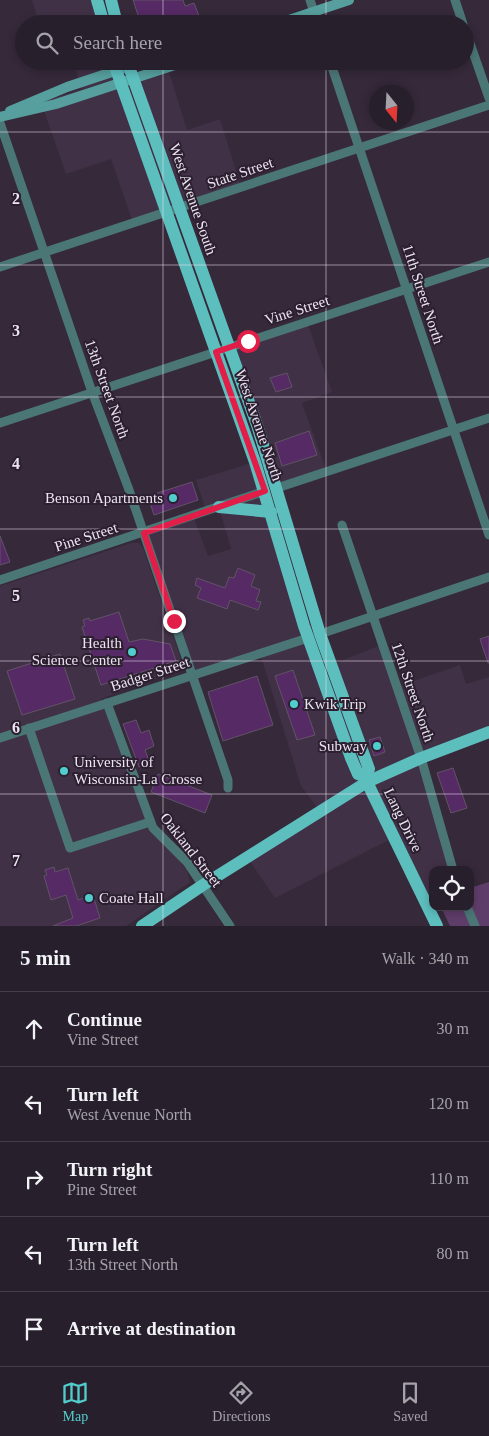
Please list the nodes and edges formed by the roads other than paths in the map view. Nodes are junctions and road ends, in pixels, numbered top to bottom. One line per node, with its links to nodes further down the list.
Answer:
1 (98, 0): 7 (main road)
2 (111, 0): 8 (main road)
3 (310, 0): 6 (street)
4 (349, 0): 6 (street)
5 (455, 0): 11 (street)
6 (314, 12): 9 (street); 10 (street)
7 (102, 15)
8 (115, 15)
9 (305, 15)
10 (315, 15)
11 (461, 15)
12 (474, 55): 20 (street)
13 (104, 70): 22 (street)
14 (115, 70): 19 (main road)
15 (130, 70): 18 (main road, West Avenue South)
16 (160, 70): 18 (street)
17 (333, 70): 24 (street, 11th Street North)
18 (134, 79): 19 (street); 25 (main road, West Avenue South)
19 (120, 84): 22 (street); 26 (main road, West Avenue North)
20 (489, 98)
21 (489, 105): 24 (street, State Street)
22 (0, 116)
23 (0, 123): 27 (street, 13th Street North)
24 (359, 147): 25 (street, State Street); 30 (street, 11th Street North)
25 (179, 208): 26 (street, State Street); 31 (main road, West Avenue South)
26 (165, 213): 27 (street, State Street); 32 (main road, West Avenue North)
27 (45, 252): 29 (street, State Street); 33 (street, 13th Street North)
28 (489, 262): 30 (street, Vine Street)
29 (0, 267)
30 (407, 289): 31 (street, Vine Street); 36 (street, 11th Street North)
31 (228, 348): 32 (street, Vine Street); 37 (main road, West Avenue North)
32 (216, 352): 33 (street, Vine Street); 37 (main road, West Avenue North)
33 (92, 392): 35 (street, Vine Street); 41 (street, 13th Street North)
34 (489, 418): 36 (street, Pine Street)
35 (0, 423)
36 (453, 430): 37 (street, Pine Street); 42 (street, 11th Street North)
37 (271, 490): 38 (street, Pine Street); 39 (main road, West Avenue North); 46 (main road, West Avenue North)
38 (219, 507): 39 (main road); 41 (street, Pine Street)
39 (272, 512): 46 (main road, West Avenue North)
40 (342, 525): 45 (street, 12th Street North)
41 (144, 533): 44 (street, Pine Street); 47 (street, 13th Street North)
42 (489, 535)
43 (489, 577): 45 (street, Badger Street)
44 (0, 580)
45 (371, 616): 46 (street, Badger Street); 52 (street, 12th Street North)
46 (314, 636): 47 (street, Badger Street); 53 (main road, West Avenue North)
47 (193, 674): 48 (street, Badger Street); 54 (street)
48 (107, 703): 49 (street, Badger Street); 55 (street, Oakland Street)
49 (29, 728): 51 (street, Badger Street); 55 (street)
50 (489, 732): 52 (main road)
51 (0, 738)
52 (421, 758): 53 (main road); 56 (street, 12th Street North)
53 (365, 779): 57 (main road); 61 (main road, Lang Drive)
54 (228, 788)
55 (150, 822): 57 (street, Oakland Street)
56 (452, 866)
57 (203, 885): 59 (main road); 60 (street, Oakland Street)
58 (469, 911): 62 (street)
59 (142, 926)
60 (230, 926)
61 (437, 926)
62 (475, 926)

